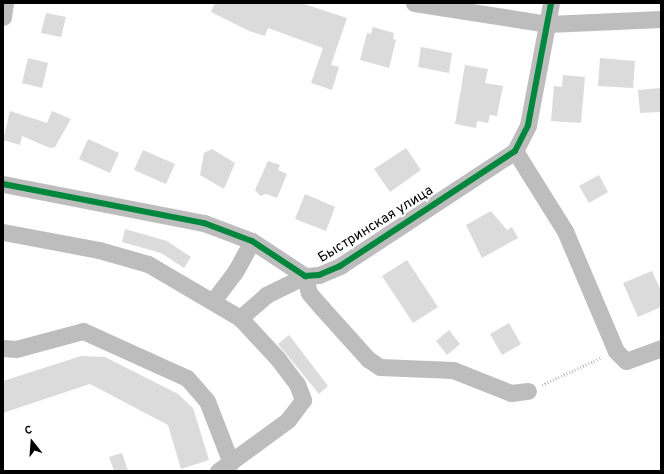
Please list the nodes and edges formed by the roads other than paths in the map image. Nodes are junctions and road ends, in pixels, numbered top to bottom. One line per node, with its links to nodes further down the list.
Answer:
1 (5, 3): 4 (street)
2 (414, 3): 6 (street)
3 (551, 3): 6 (street)
4 (3, 17)
5 (661, 19): 6 (street)
6 (548, 24): 7 (street)
7 (515, 151): 11 (street, Быстринская улица); 15 (street)
8 (3, 184): 10 (street)
9 (3, 232): 12 (street)
10 (252, 240): 11 (street); 12 (street)
11 (305, 276): 13 (street, Быстринская улица); 16 (street)
12 (213, 301): 13 (street)
13 (240, 318): 17 (street)
14 (3, 348): 17 (street)
15 (661, 348)
16 (528, 391)
17 (225, 467)

